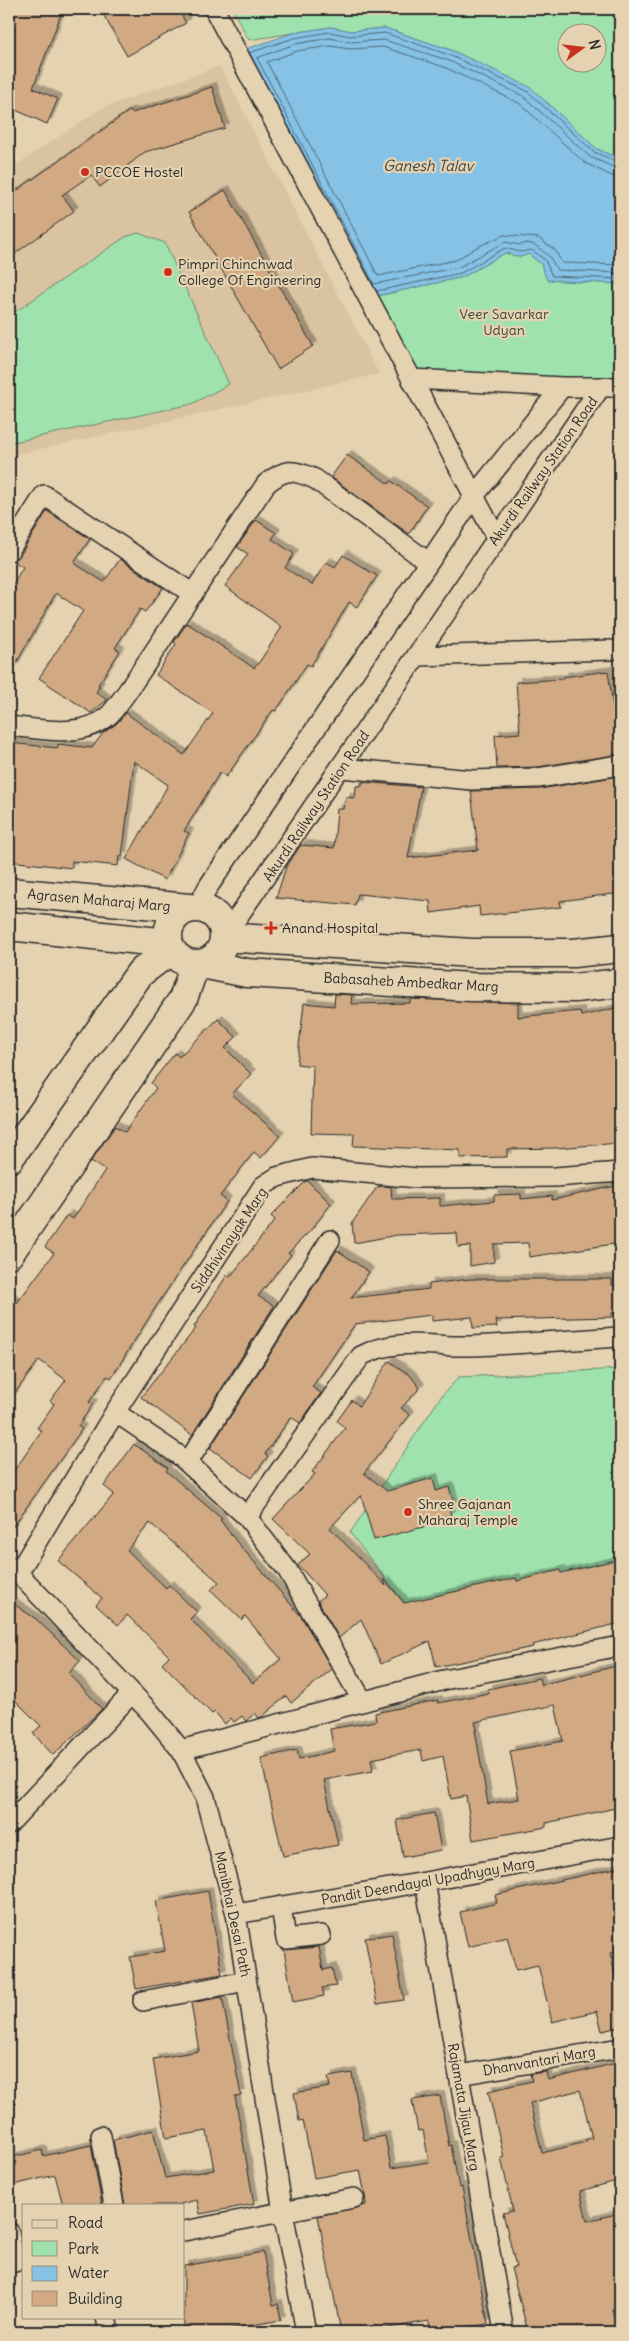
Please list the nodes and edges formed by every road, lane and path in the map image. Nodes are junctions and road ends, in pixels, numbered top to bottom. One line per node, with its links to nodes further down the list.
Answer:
1 (214, 9): 2 (street)
2 (412, 380): 3 (street, Akurdi Railway Station Road); 6 (street)
3 (562, 387): 5 (street, Akurdi Railway Station Road); 6 (street)
4 (620, 387): 5 (street)
5 (600, 388): 7 (street, Akurdi Railway Station Road)
6 (474, 496): 7 (street); 9 (street)
7 (497, 538): 12 (street, Akurdi Railway Station Road)
8 (9, 551): 10 (street)
9 (428, 562): 10 (street); 17 (street)
10 (193, 594): 13 (street)
11 (611, 650): 12 (street)
12 (418, 656): 15 (street, Akurdi Railway Station Road)
13 (9, 726)
14 (620, 765): 15 (street)
15 (341, 768): 19 (street, Akurdi Railway Station Road)
16 (9, 892): 17 (main road, Agrasen Maharaj Marg)
17 (193, 908): 19 (main road); 20 (main road)
18 (9, 926): 20 (main road)
19 (224, 938): 21 (main road); 22 (main road)
20 (169, 946): 22 (main road); 24 (main road)
21 (620, 948)
22 (198, 965): 23 (main road, Babasaheb Ambedkar Marg); 27 (main road)
23 (620, 982)
24 (9, 1159)
25 (620, 1172): 29 (street, Siddhivinayak Marg)
26 (330, 1240): 30 (street)
27 (9, 1254)
28 (620, 1338): 31 (street)
29 (115, 1412): 30 (street); 32 (street, Siddhivinayak Marg)
30 (188, 1462): 31 (street)
31 (247, 1517): 35 (street)
32 (13, 1569): 34 (street, Manibhai Desai Path)
33 (620, 1646): 35 (street)
34 (132, 1693): 36 (street, Manibhai Desai Path); 37 (street)
35 (362, 1700): 36 (street)
36 (182, 1750): 41 (street, Manibhai Desai Path)
37 (9, 1824)
38 (620, 1846): 39 (street, Pandit Deendayal Upadhyay Marg)
39 (425, 1882): 40 (street, Pandit Deendayal Upadhyay Marg); 46 (street, Rajamata Jijau Marg)
40 (281, 1906): 41 (street, Pandit Deendayal Upadhyay Marg); 42 (street)
41 (236, 1914): 43 (street, Manibhai Desai Path)
42 (321, 1935)
43 (246, 1981): 44 (street); 50 (street, Manibhai Desai Path)
44 (143, 2001)
45 (620, 2048): 46 (street, Dhanvantari Marg)
46 (459, 2075): 57 (street, Rajamata Jijau Marg)
47 (101, 2136): 49 (street)
48 (354, 2198): 50 (street)
49 (114, 2204)
50 (283, 2212): 51 (street); 56 (street, Manibhai Desai Path)
51 (185, 2231)
52 (9, 2232): 53 (street)
53 (16, 2262)
54 (106, 2318): 55 (street)
55 (109, 2332)
56 (306, 2332)
57 (504, 2332)

